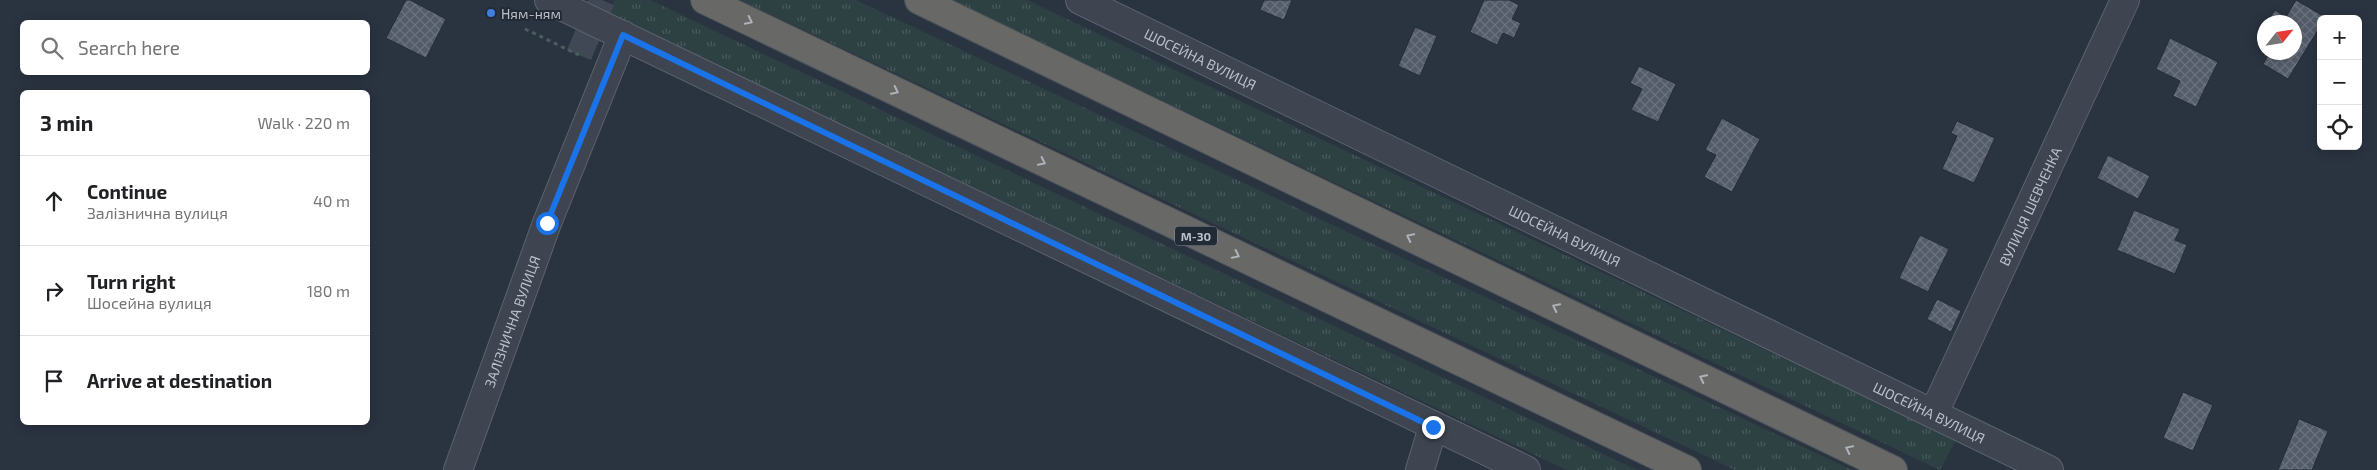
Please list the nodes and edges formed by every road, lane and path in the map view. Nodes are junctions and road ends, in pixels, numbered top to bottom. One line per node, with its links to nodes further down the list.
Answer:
1 (548, 0): 7 (street)
2 (705, 0): 14 (highway, М-30, one-way to 14)
3 (919, 0): 15 (highway, one-way to 3)
4 (1080, 0): 9 (street, ШОСЕЙНА ВУЛИЦЯ)
5 (2125, 0): 9 (street, ВУЛИЦЯ ШЕВЧЕНКА)
6 (525, 29): 8 (path)
7 (623, 35): 10 (street); 11 (street, ЗАЛІЗНИЧНА ВУЛИЦЯ)
8 (579, 55)
9 (1934, 413): 16 (street, ШОСЕЙНА ВУЛИЦЯ)
10 (1433, 427): 12 (street); 13 (street)
11 (458, 470)
12 (1420, 470)
13 (1526, 470)
14 (1687, 470)
15 (1893, 470)
16 (2050, 470)

